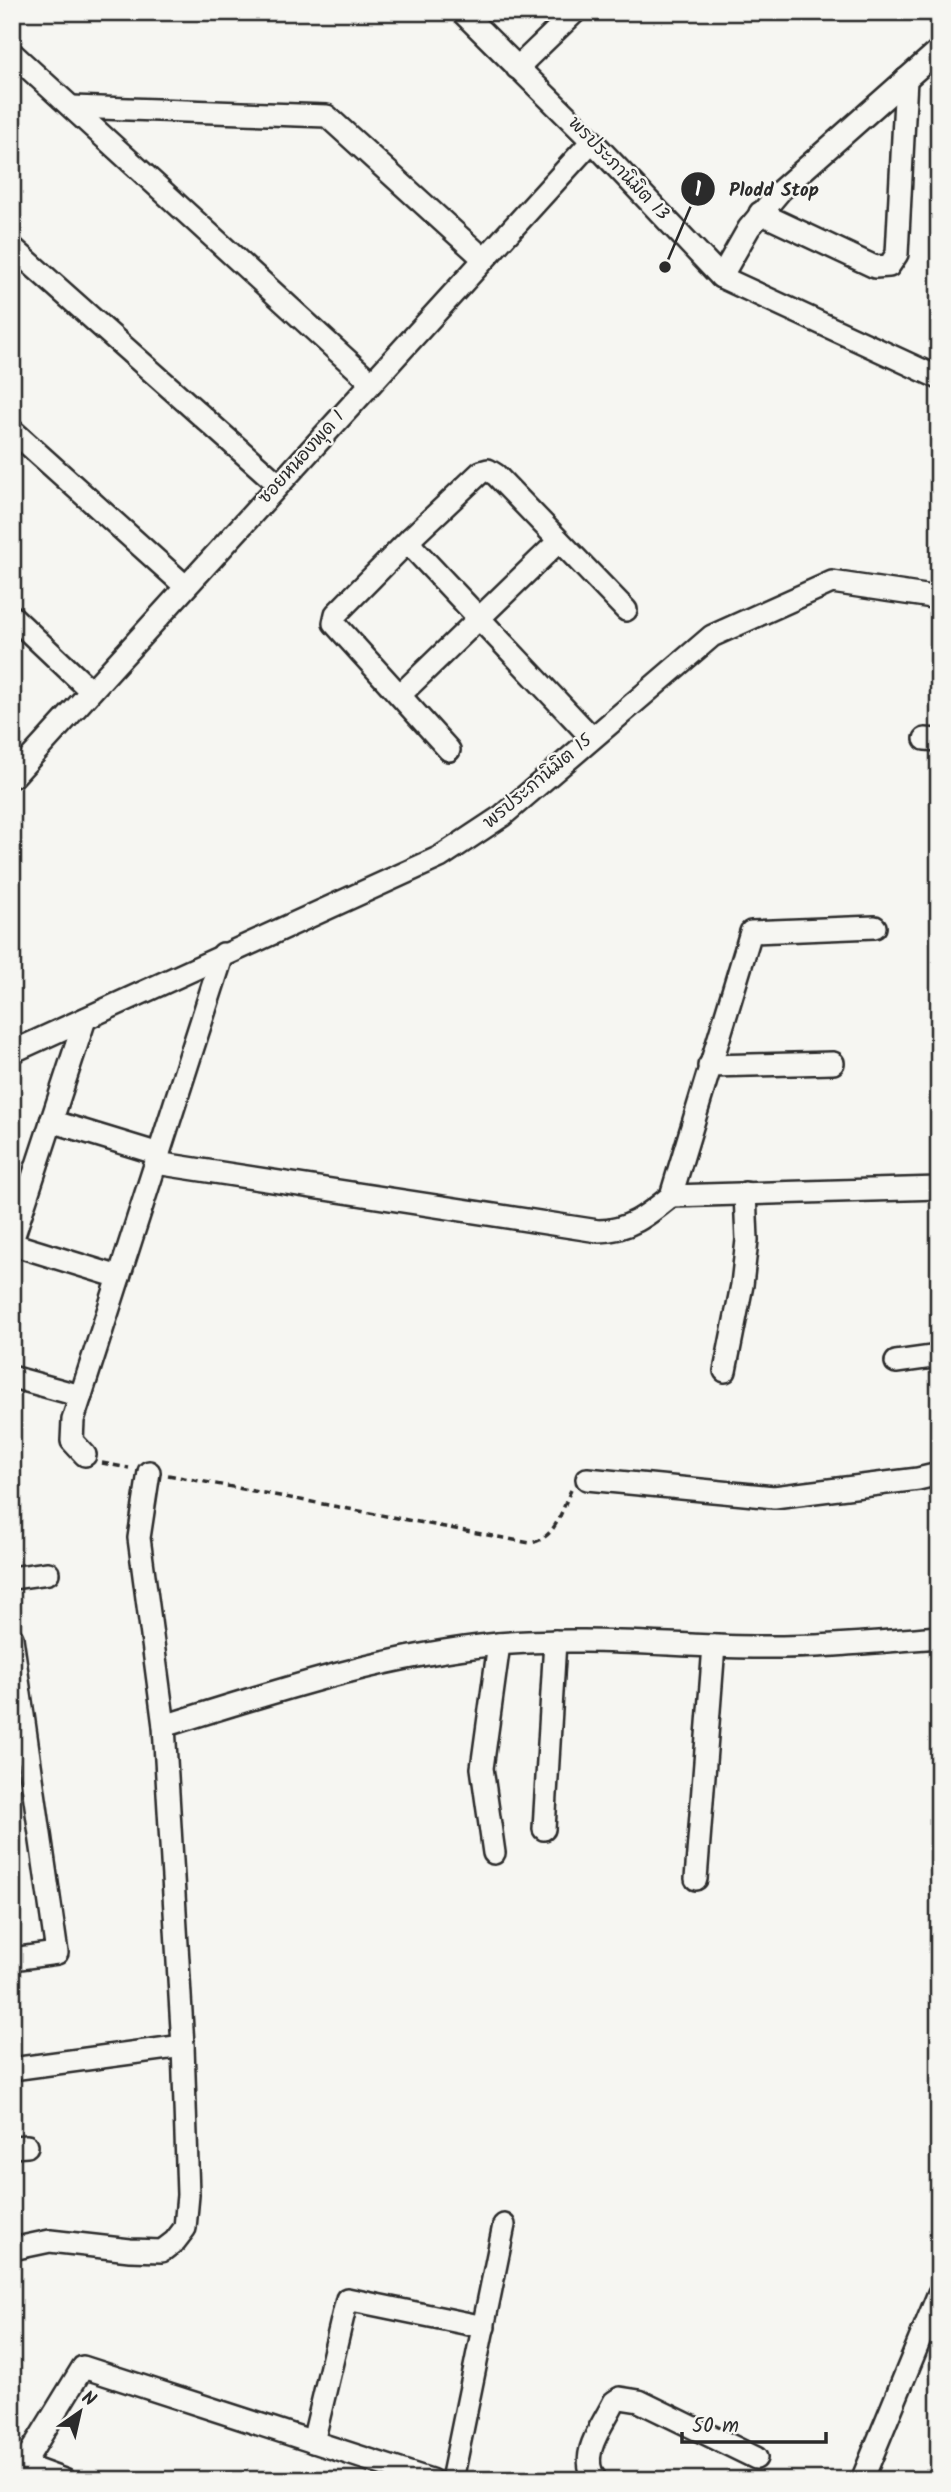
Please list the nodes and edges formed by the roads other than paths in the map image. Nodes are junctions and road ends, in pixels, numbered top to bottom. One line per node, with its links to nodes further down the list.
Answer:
1 (462, 12): 5 (street, พรประภานิมิต 13)
2 (575, 12): 5 (street)
3 (939, 50): 6 (street)
4 (12, 53): 7 (street)
5 (517, 68): 8 (street, พรประภานิมิต 13)
6 (906, 79): 9 (street); 9 (street)
7 (72, 107): 11 (street); 14 (street)
8 (592, 141): 11 (street, ซอยหนองพุด 1); 12 (street, พรประภานิมิต 13)
9 (760, 213): 12 (street)
10 (12, 247): 16 (street)
11 (484, 259): 14 (street, ซอยหนองพุด 1)
12 (721, 277): 13 (street, พรประภานิมิต 13)
13 (939, 378)
14 (371, 383): 16 (street, ซอยหนองพุด 1)
15 (12, 430): 19 (street)
16 (278, 484): 19 (street, ซอยหนองพุด 1)
17 (411, 538): 18 (street); 23 (street); 25 (street)
18 (559, 541): 21 (street); 23 (street)
19 (185, 586): 24 (street, ซอยหนองพุด 1)
20 (939, 598): 26 (street, พรประภานิมิต 15)
21 (626, 610)
22 (12, 616): 24 (street)
23 (479, 618): 25 (street); 26 (street)
24 (90, 690): 28 (street, ซอยหนองพุด 1)
25 (400, 695): 27 (street)
26 (592, 738): 30 (street, พรประภานิมิต 15)
27 (449, 750)
28 (14, 776)
29 (875, 927): 34 (street)
30 (223, 954): 31 (street, พรประภานิมิต 15); 36 (street)
31 (85, 1019): 32 (street, พรประภานิมิต 15); 35 (street)
32 (12, 1052)
33 (833, 1063): 34 (street)
34 (709, 1066): 39 (street)
35 (51, 1121): 36 (street); 40 (street)
36 (157, 1158): 39 (street); 41 (street)
37 (939, 1188): 38 (street)
38 (745, 1193): 39 (street); 44 (street)
39 (671, 1196)
40 (12, 1243): 41 (street)
41 (119, 1278): 46 (street)
42 (939, 1356): 43 (street)
43 (896, 1362)
44 (725, 1371)
45 (12, 1377): 46 (street)
46 (80, 1396): 47 (street)
47 (85, 1455)
48 (149, 1472): 58 (street)
49 (939, 1474): 50 (street)
50 (587, 1479)
51 (48, 1573): 52 (street)
52 (12, 1578)
53 (939, 1637): 57 (street)
54 (12, 1638): 62 (street)
55 (555, 1642): 56 (street); 57 (street); 59 (street)
56 (499, 1644): 58 (street); 60 (street)
57 (714, 1646): 61 (street)
58 (163, 1726): 63 (street)
59 (544, 1829)
60 (495, 1853)
61 (696, 1879)
62 (12, 1959)
63 (183, 2046): 64 (street); 66 (street)
64 (12, 2069)
65 (504, 2225): 68 (street)
66 (12, 2249)
67 (939, 2293): 75 (street)
68 (484, 2327): 69 (street); 73 (street)
69 (313, 2442): 71 (street); 72 (street)
70 (756, 2458): 74 (street)
71 (64, 2480)
72 (431, 2480)
73 (452, 2480)
74 (596, 2480)
75 (862, 2480)

